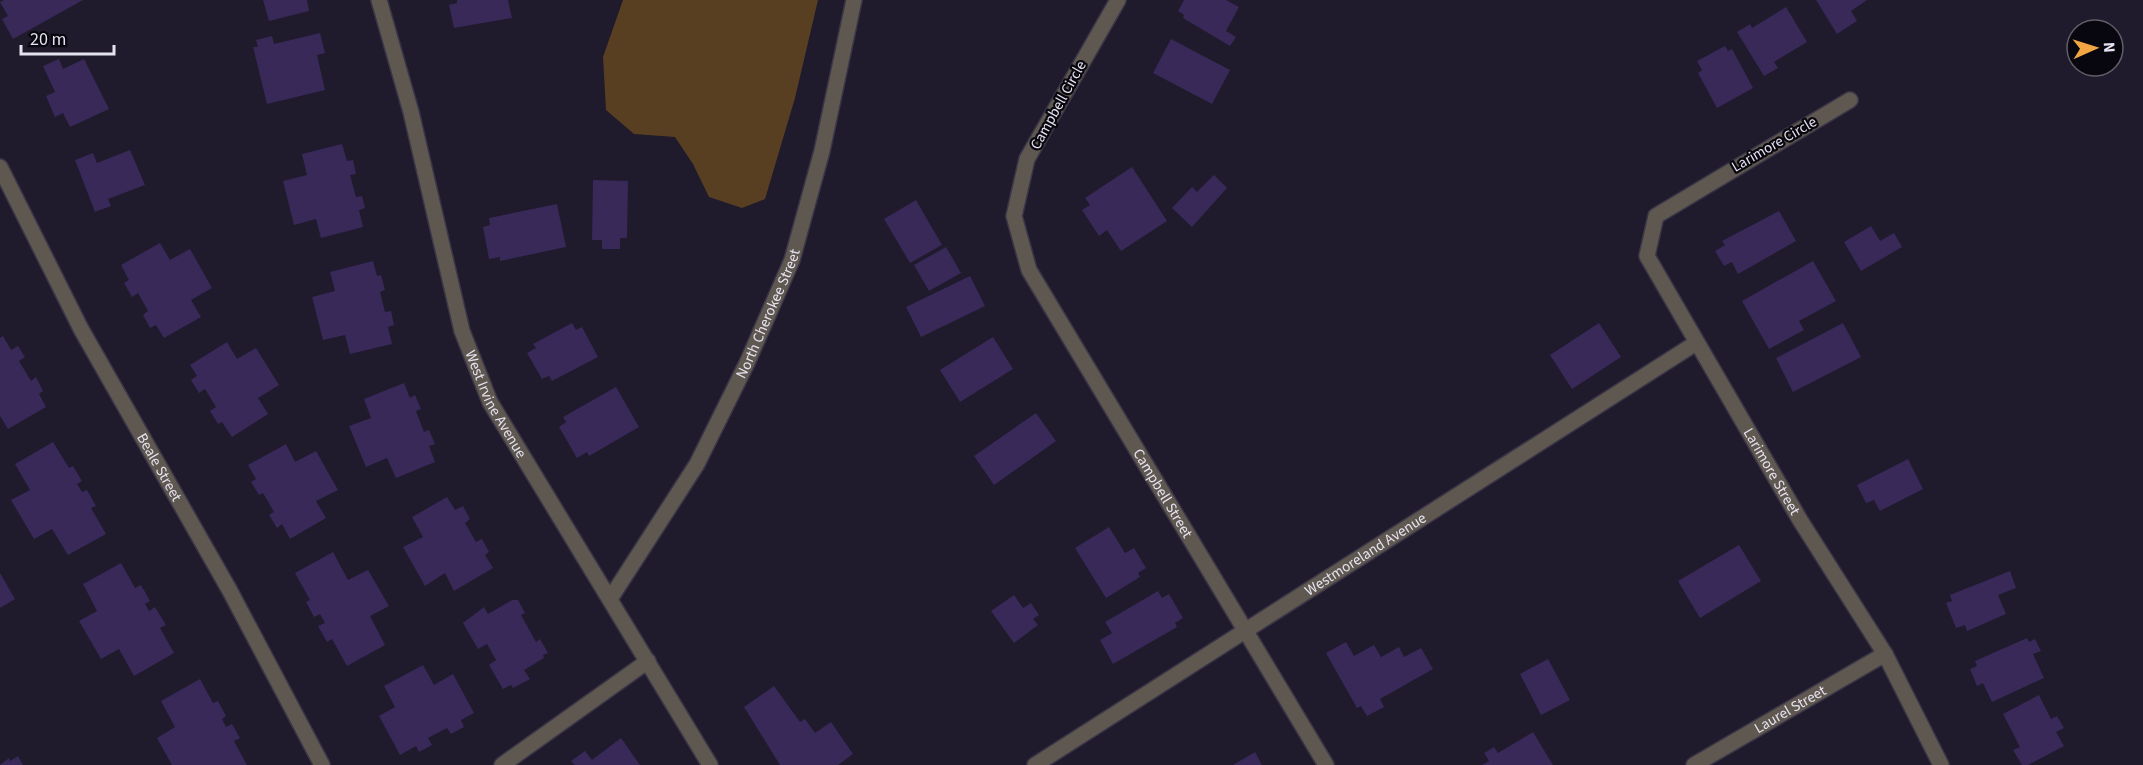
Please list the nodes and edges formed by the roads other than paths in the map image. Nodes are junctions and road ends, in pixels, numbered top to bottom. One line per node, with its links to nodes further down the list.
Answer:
1 (379, 0): 9 (street, West Irvine Avenue)
2 (854, 0): 9 (street, North Cherokee Street)
3 (1118, 0): 7 (street, Campbell Circle)
4 (1850, 100): 6 (street, Larimore Circle)
5 (0, 167): 13 (street, Beale Street)
6 (1698, 190): 8 (street, Larimore Street)
7 (1014, 216): 10 (street, Campbell Street)
8 (1696, 343): 10 (street, Westmoreland Avenue); 11 (street, Larimore Street)
9 (610, 599): 12 (street, West Irvine Avenue)
10 (1246, 630): 16 (street, Westmoreland Avenue); 17 (street, Campbell Street)
11 (1885, 654): 18 (street, Laurel Street); 19 (street, Larimore Street)
12 (648, 661): 14 (street); 15 (street, West Irvine Avenue)
13 (322, 765)
14 (502, 765)
15 (710, 765)
16 (1035, 765)
17 (1326, 765)
18 (1694, 765)
19 (1941, 765)

